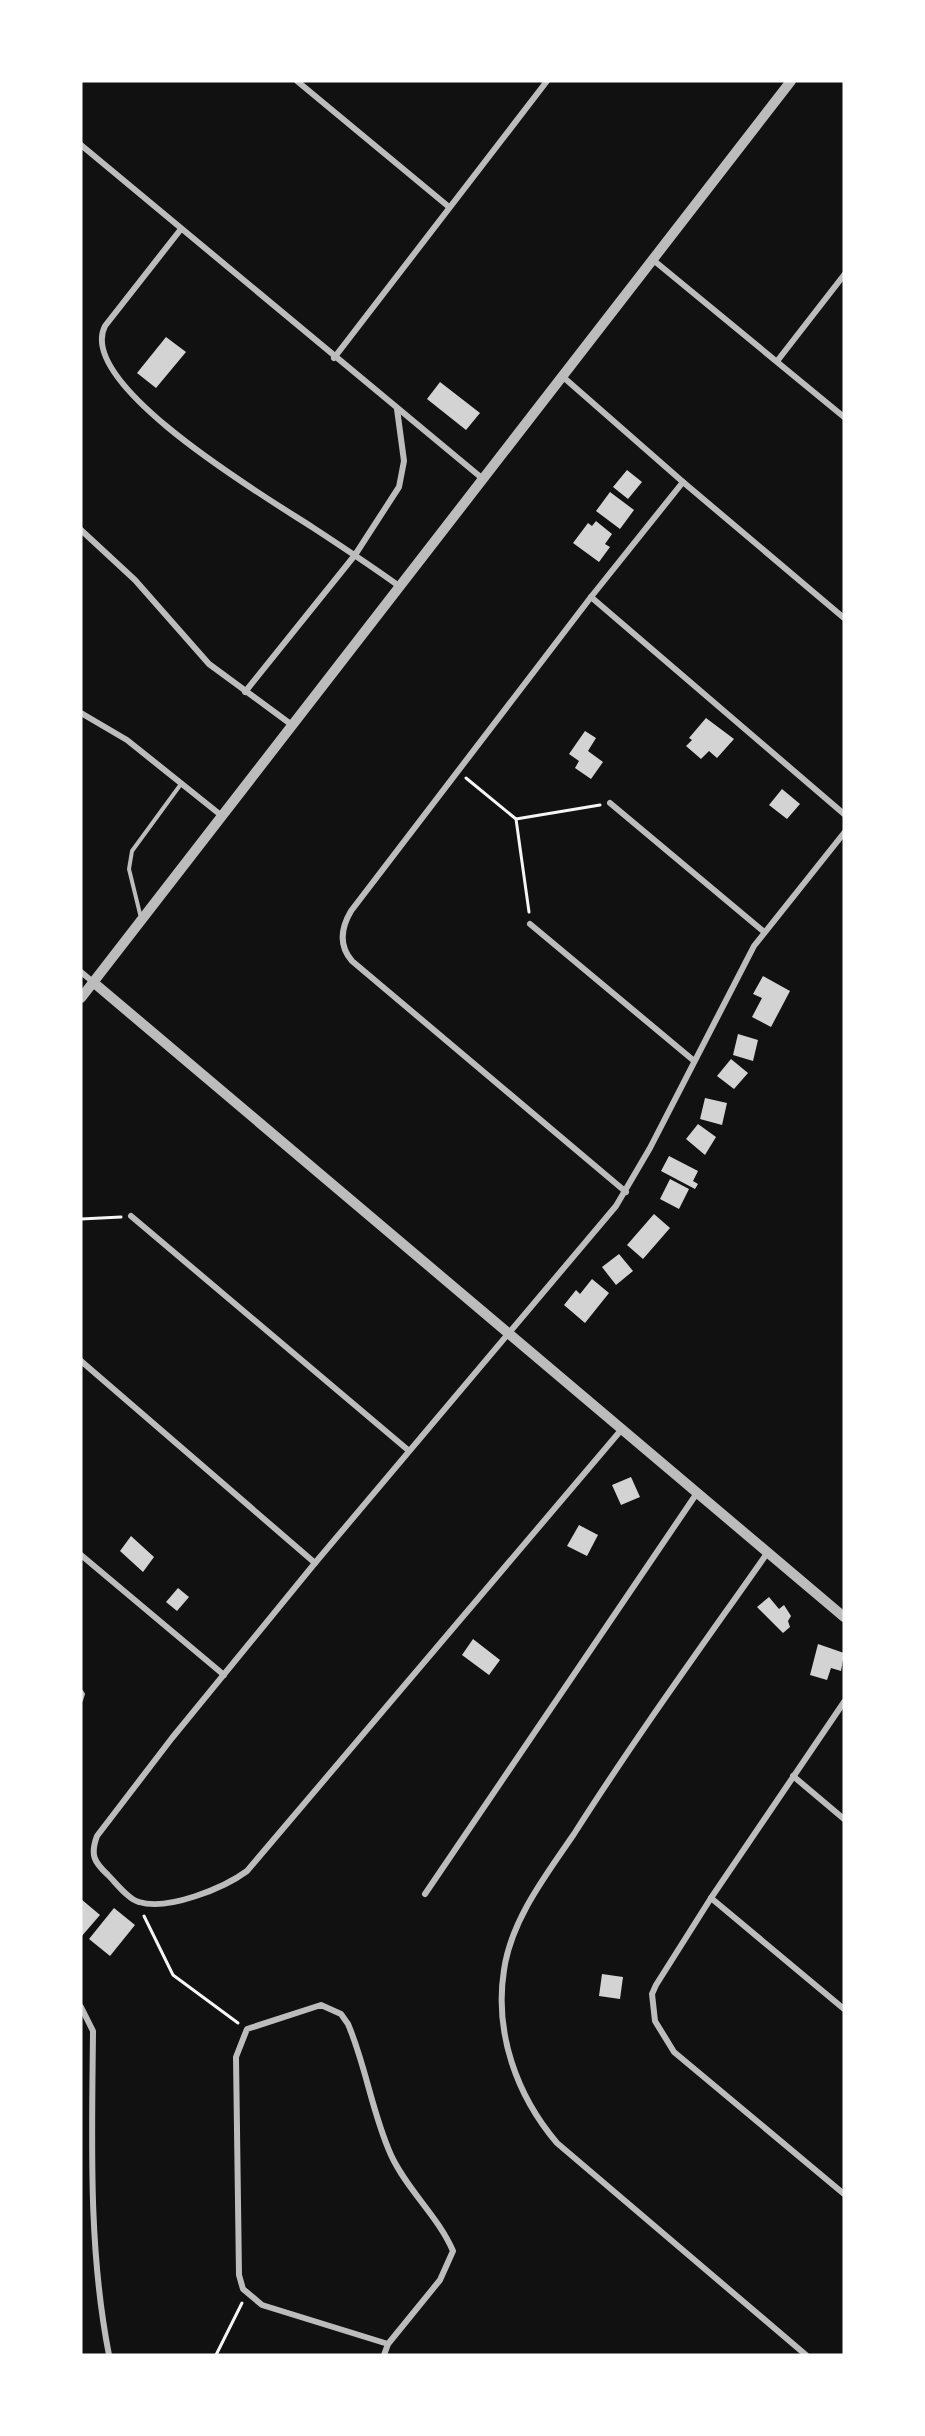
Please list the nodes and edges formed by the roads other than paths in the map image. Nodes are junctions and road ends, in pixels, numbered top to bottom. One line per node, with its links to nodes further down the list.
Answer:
1 (297, 81): 5 (street)
2 (547, 81): 5 (street)
3 (792, 81): 7 (street)
4 (81, 145): 6 (street)
5 (449, 207): 9 (street)
6 (181, 229): 9 (street); 17 (street)
7 (652, 259): 10 (street); 11 (street)
8 (844, 275): 10 (street)
9 (334, 358): 12 (street)
10 (778, 360): 13 (street)
11 (562, 376): 14 (street); 15 (street)
12 (397, 408): 14 (street); 17 (street)
13 (844, 417)
14 (483, 479): 18 (street)
15 (683, 482): 19 (street); 20 (street)
16 (81, 530): 21 (street)
17 (355, 555): 18 (street); 21 (street)
18 (399, 586): 23 (street)
19 (591, 597): 26 (street); 36 (street)
20 (844, 618)
21 (245, 692): 23 (street)
22 (81, 713): 24 (street)
23 (292, 725): 27 (street)
24 (182, 783): 27 (street); 29 (lane)
25 (610, 803): 31 (street)
26 (844, 814)
27 (222, 816): 29 (street)
28 (844, 833): 31 (street)
29 (142, 919): 33 (street)
30 (530, 924): 35 (street)
31 (763, 931): 35 (street)
32 (81, 972): 33 (street)
33 (93, 982): 34 (street); 38 (street)
34 (81, 998)
35 (693, 1060): 36 (street)
36 (626, 1192): 38 (street)
37 (132, 1216): 41 (street)
38 (512, 1333): 40 (street); 41 (street)
39 (81, 1361): 45 (street)
40 (622, 1429): 42 (street); 47 (street)
41 (408, 1450): 45 (street)
42 (697, 1493): 43 (street); 53 (street)
43 (768, 1552): 46 (street); 61 (street)
44 (81, 1555): 47 (street)
45 (315, 1563): 47 (street)
46 (844, 1617)
47 (224, 1675)
48 (81, 1691): 49 (lane)
49 (81, 1700)
50 (844, 1702): 51 (street)
51 (793, 1776): 52 (street); 54 (street)
52 (844, 1819)
53 (425, 1894)
54 (711, 1898): 56 (street); 57 (street)
55 (81, 2007): 59 (street)
56 (844, 2009)
57 (844, 2194)
58 (388, 2344): 58 (street); 60 (street)
59 (109, 2355)
60 (384, 2355)
61 (806, 2355)

